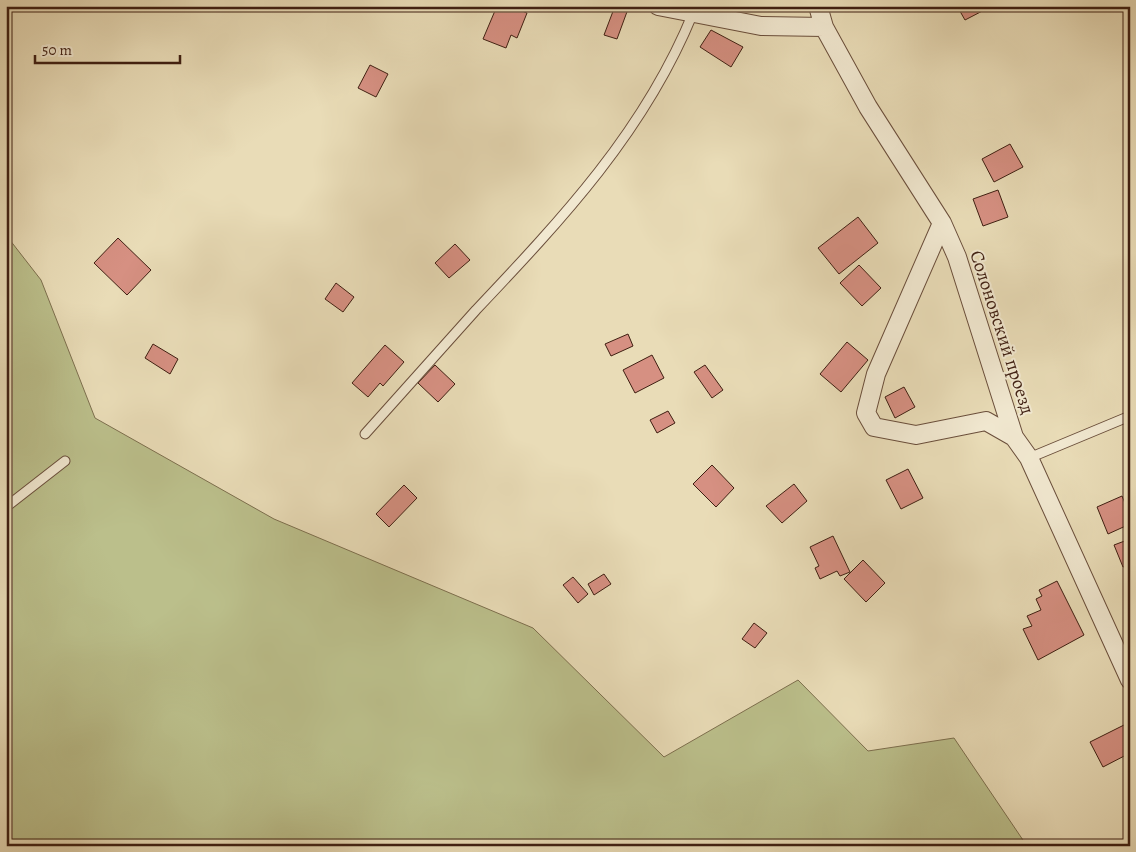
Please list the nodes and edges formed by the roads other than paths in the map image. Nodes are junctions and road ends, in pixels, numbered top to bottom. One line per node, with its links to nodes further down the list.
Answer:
1 (658, 6): 3 (street)
2 (818, 6): 4 (street, Солоновский проезд)
3 (693, 13): 4 (street); 7 (lane)
4 (824, 27): 5 (street, Солоновский проезд)
5 (942, 223): 8 (street, Солоновский проезд); 8 (street)
6 (1130, 416): 9 (lane)
7 (365, 434)
8 (1014, 437): 9 (street, Солоновский проезд)
9 (1029, 458): 12 (street, Солоновский проезд)
10 (65, 461): 11 (lane)
11 (6, 507)
12 (1130, 680)

